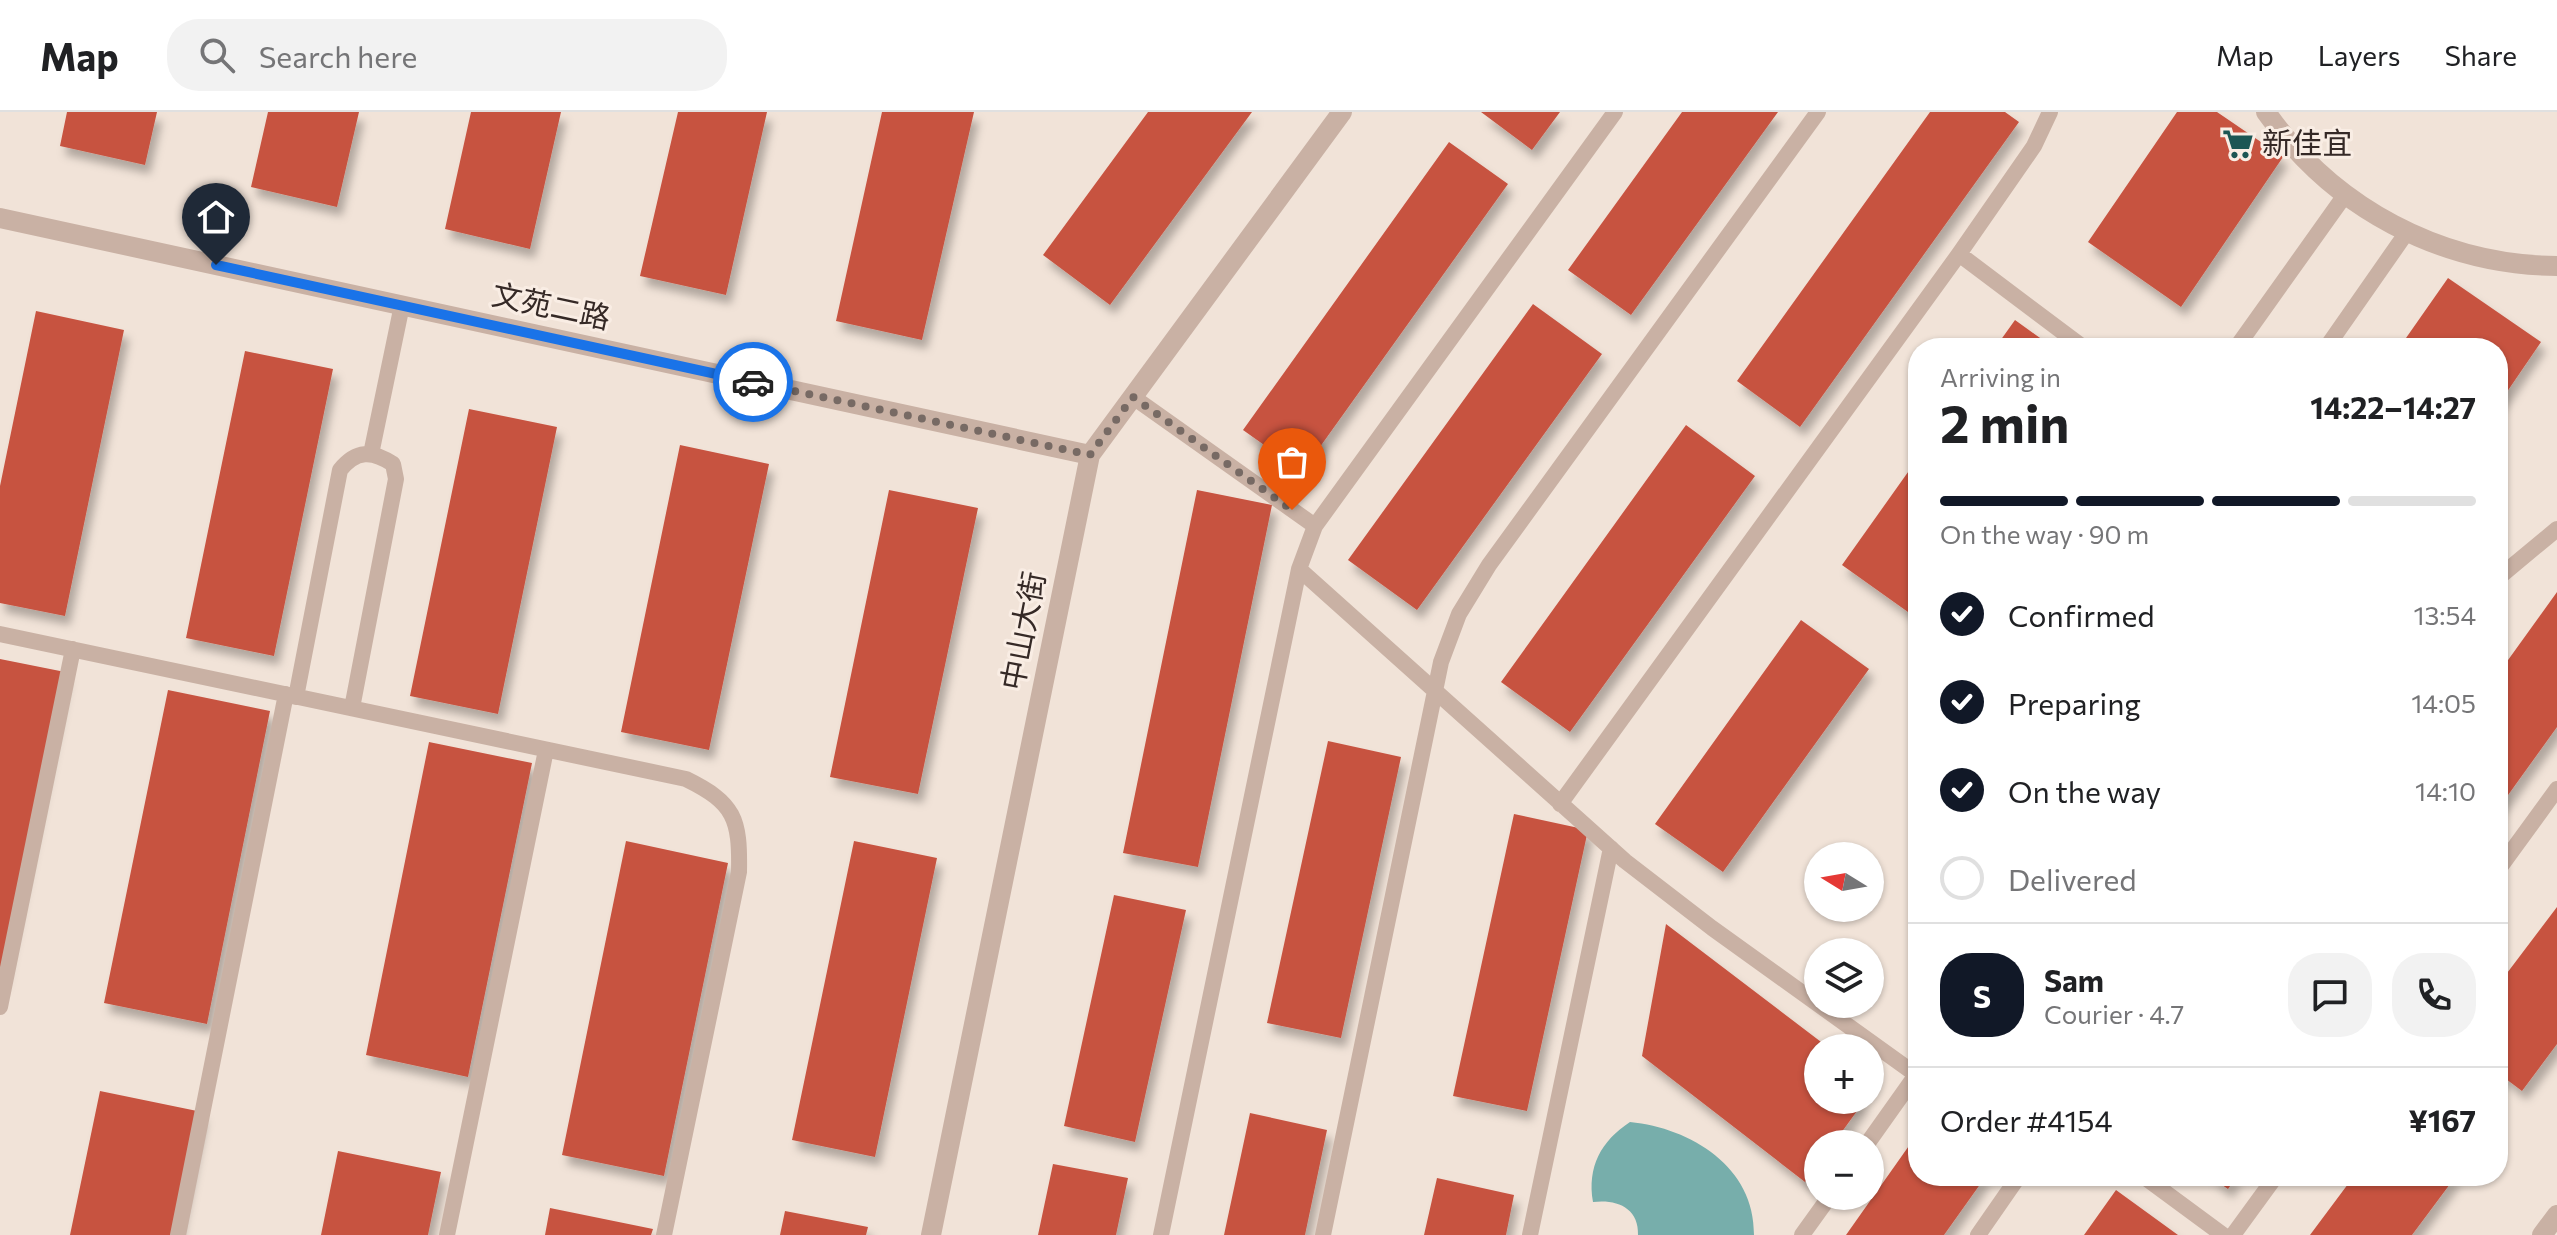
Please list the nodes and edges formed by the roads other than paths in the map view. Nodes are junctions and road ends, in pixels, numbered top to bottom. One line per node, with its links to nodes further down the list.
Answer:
1 (1342, 112): 15 (street, 中山大街)
2 (1615, 112): 18 (lane)
3 (1818, 112): 24 (lane)
4 (2050, 112): 9 (lane)
5 (2266, 112): 6 (street)
6 (2345, 195): 8 (street); 13 (lane)
7 (0, 218): 11 (street, 文苑二路)
8 (2407, 232): 10 (street); 14 (lane)
9 (1959, 254): 12 (lane); 29 (lane)
10 (2557, 266)
11 (402, 305): 16 (lane); 17 (street, 文苑二路)
12 (2071, 338)
13 (2243, 338)
14 (2333, 338)
15 (1133, 397): 17 (street, 中山大街); 18 (lane)
16 (371, 454): 25 (lane); 26 (lane)
17 (1090, 455): 44 (street, 中山大街)
18 (1315, 526): 20 (lane)
19 (2557, 529): 21 (lane)
20 (1299, 569): 24 (lane); 45 (lane)
21 (2508, 570)
22 (0, 634): 23 (lane)
23 (73, 649): 25 (lane); 32 (lane)
24 (1435, 693): 29 (lane); 46 (lane)
25 (291, 695): 26 (lane); 41 (lane)
26 (352, 708): 27 (lane)
27 (546, 750): 42 (lane); 43 (lane)
28 (2557, 789): 31 (lane)
29 (1560, 804): 30 (lane)
30 (1611, 848): 33 (lane); 47 (lane)
31 (2508, 856)
32 (0, 1007)
33 (1908, 1069)
34 (1908, 1087): 35 (lane)
35 (1877, 1130)
36 (2012, 1186): 49 (lane)
37 (2157, 1186): 50 (lane)
38 (2269, 1186): 51 (lane)
39 (1820, 1210): 48 (lane)
40 (2557, 1215): 52 (street)
41 (178, 1235)
42 (447, 1235)
43 (664, 1235)
44 (931, 1235)
45 (1161, 1235)
46 (1323, 1235)
47 (1530, 1235)
48 (1802, 1235)
49 (1978, 1235)
50 (2223, 1235)
51 (2233, 1235)
52 (2542, 1235)

